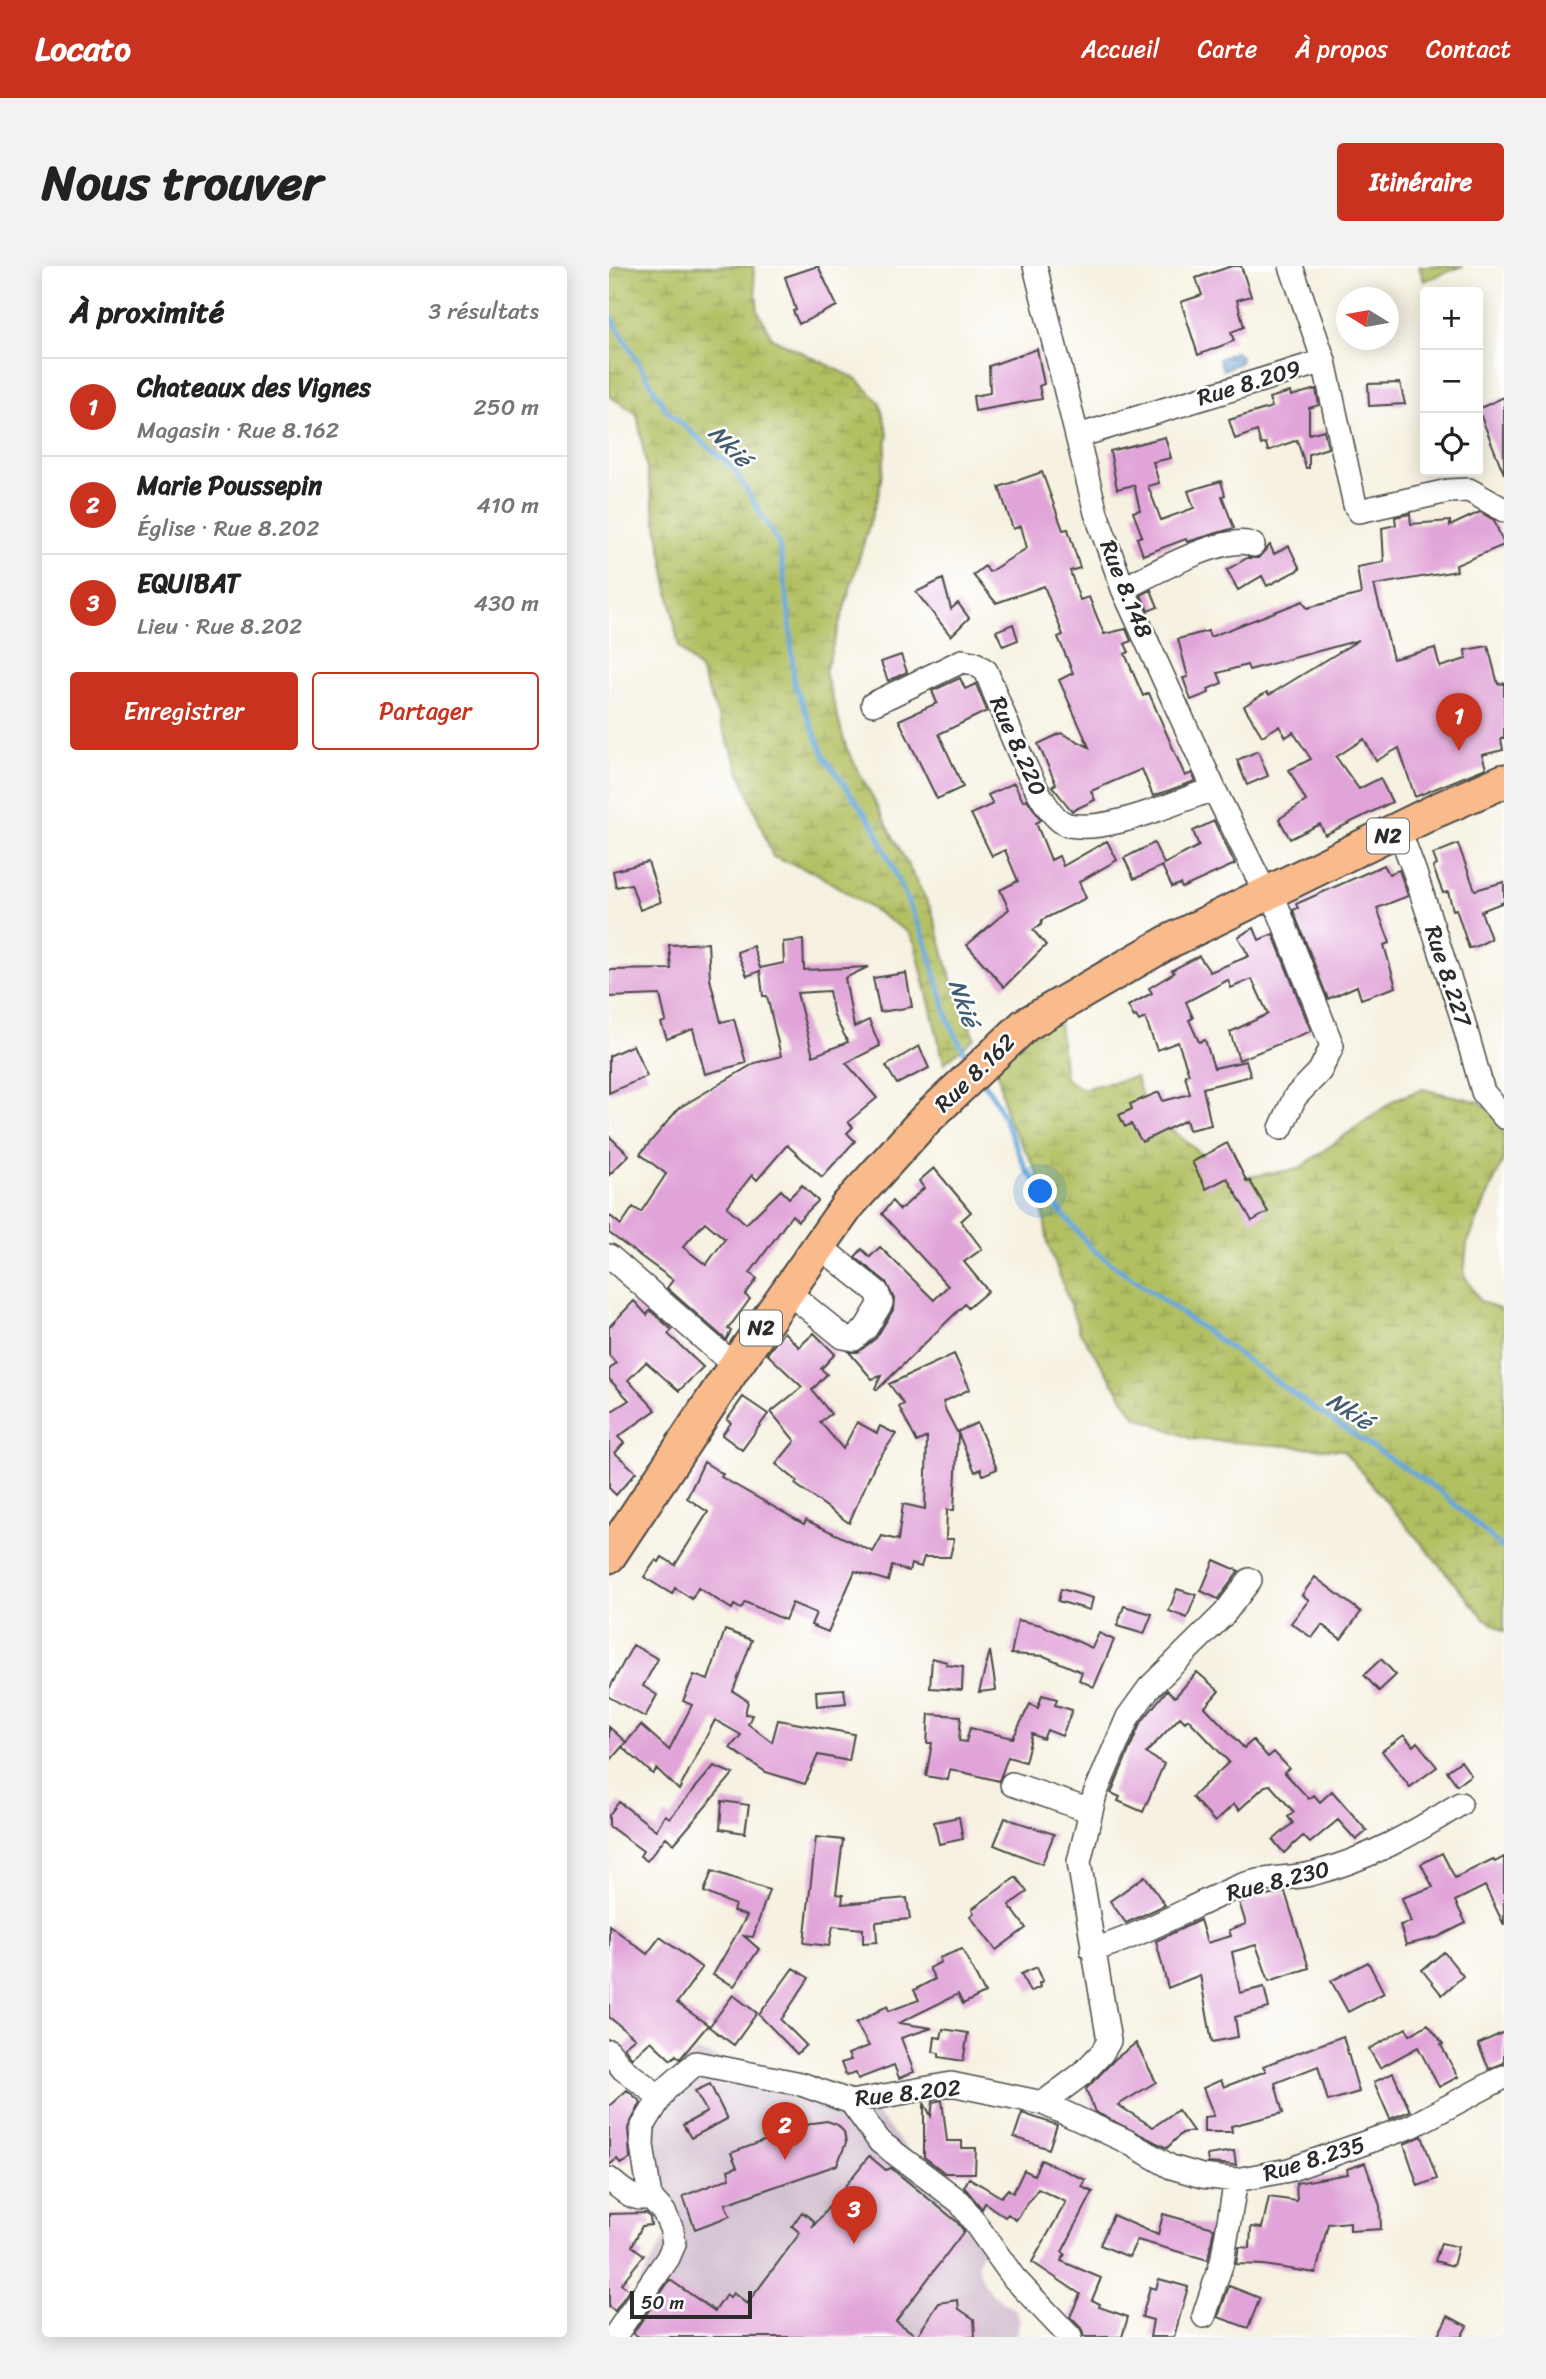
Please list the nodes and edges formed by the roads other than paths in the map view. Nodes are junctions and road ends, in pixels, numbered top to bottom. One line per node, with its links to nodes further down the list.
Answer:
1 (1291, 266): 3 (street, Rue 8.209)
2 (1041, 267): 4 (street, Rue 8.148)
3 (1324, 361): 4 (street, Rue 8.209); 5 (street)
4 (1078, 436): 7 (street, Rue 8.148)
5 (1504, 510)
6 (1253, 545): 7 (street)
7 (1123, 589): 10 (street, Rue 8.148)
8 (873, 704): 10 (street, Rue 8.220)
9 (1504, 781): 11 (highway, Rue 8.162 / N2)
10 (1214, 789): 12 (street, Rue 8.148)
11 (1392, 834): 12 (highway, Rue 8.162 / N2); 13 (street, Rue 8.227)
12 (1268, 892): 14 (street, Rue 8.148); 15 (highway, Rue 8.162 / N2)
13 (1504, 1117)
14 (1280, 1128)
15 (818, 1245): 17 (highway, Rue 8.162 / N2); 17 (street)
16 (609, 1256): 18 (street)
17 (787, 1291): 18 (highway, Rue 8.162 / N2)
18 (735, 1366): 19 (highway, Rue 8.162 / N2)
19 (609, 1556)
20 (1250, 1580): 23 (street)
21 (1012, 1784): 23 (street)
22 (1460, 1804): 24 (street, Rue 8.230)
23 (1091, 1811): 24 (street)
24 (1092, 1950): 29 (street)
25 (609, 2051): 27 (street)
26 (1504, 2077): 31 (street, Rue 8.235)
27 (660, 2097): 28 (street, Rue 8.202); 32 (street, Rue 8.202)
28 (851, 2102): 29 (street, Rue 8.202); 35 (street)
29 (1043, 2103): 31 (street, Rue 8.235)
30 (609, 2179): 32 (street)
31 (1236, 2180): 33 (street)
32 (650, 2197): 34 (street, Rue 8.202)
33 (1204, 2316)
34 (614, 2337)
35 (1070, 2337)

